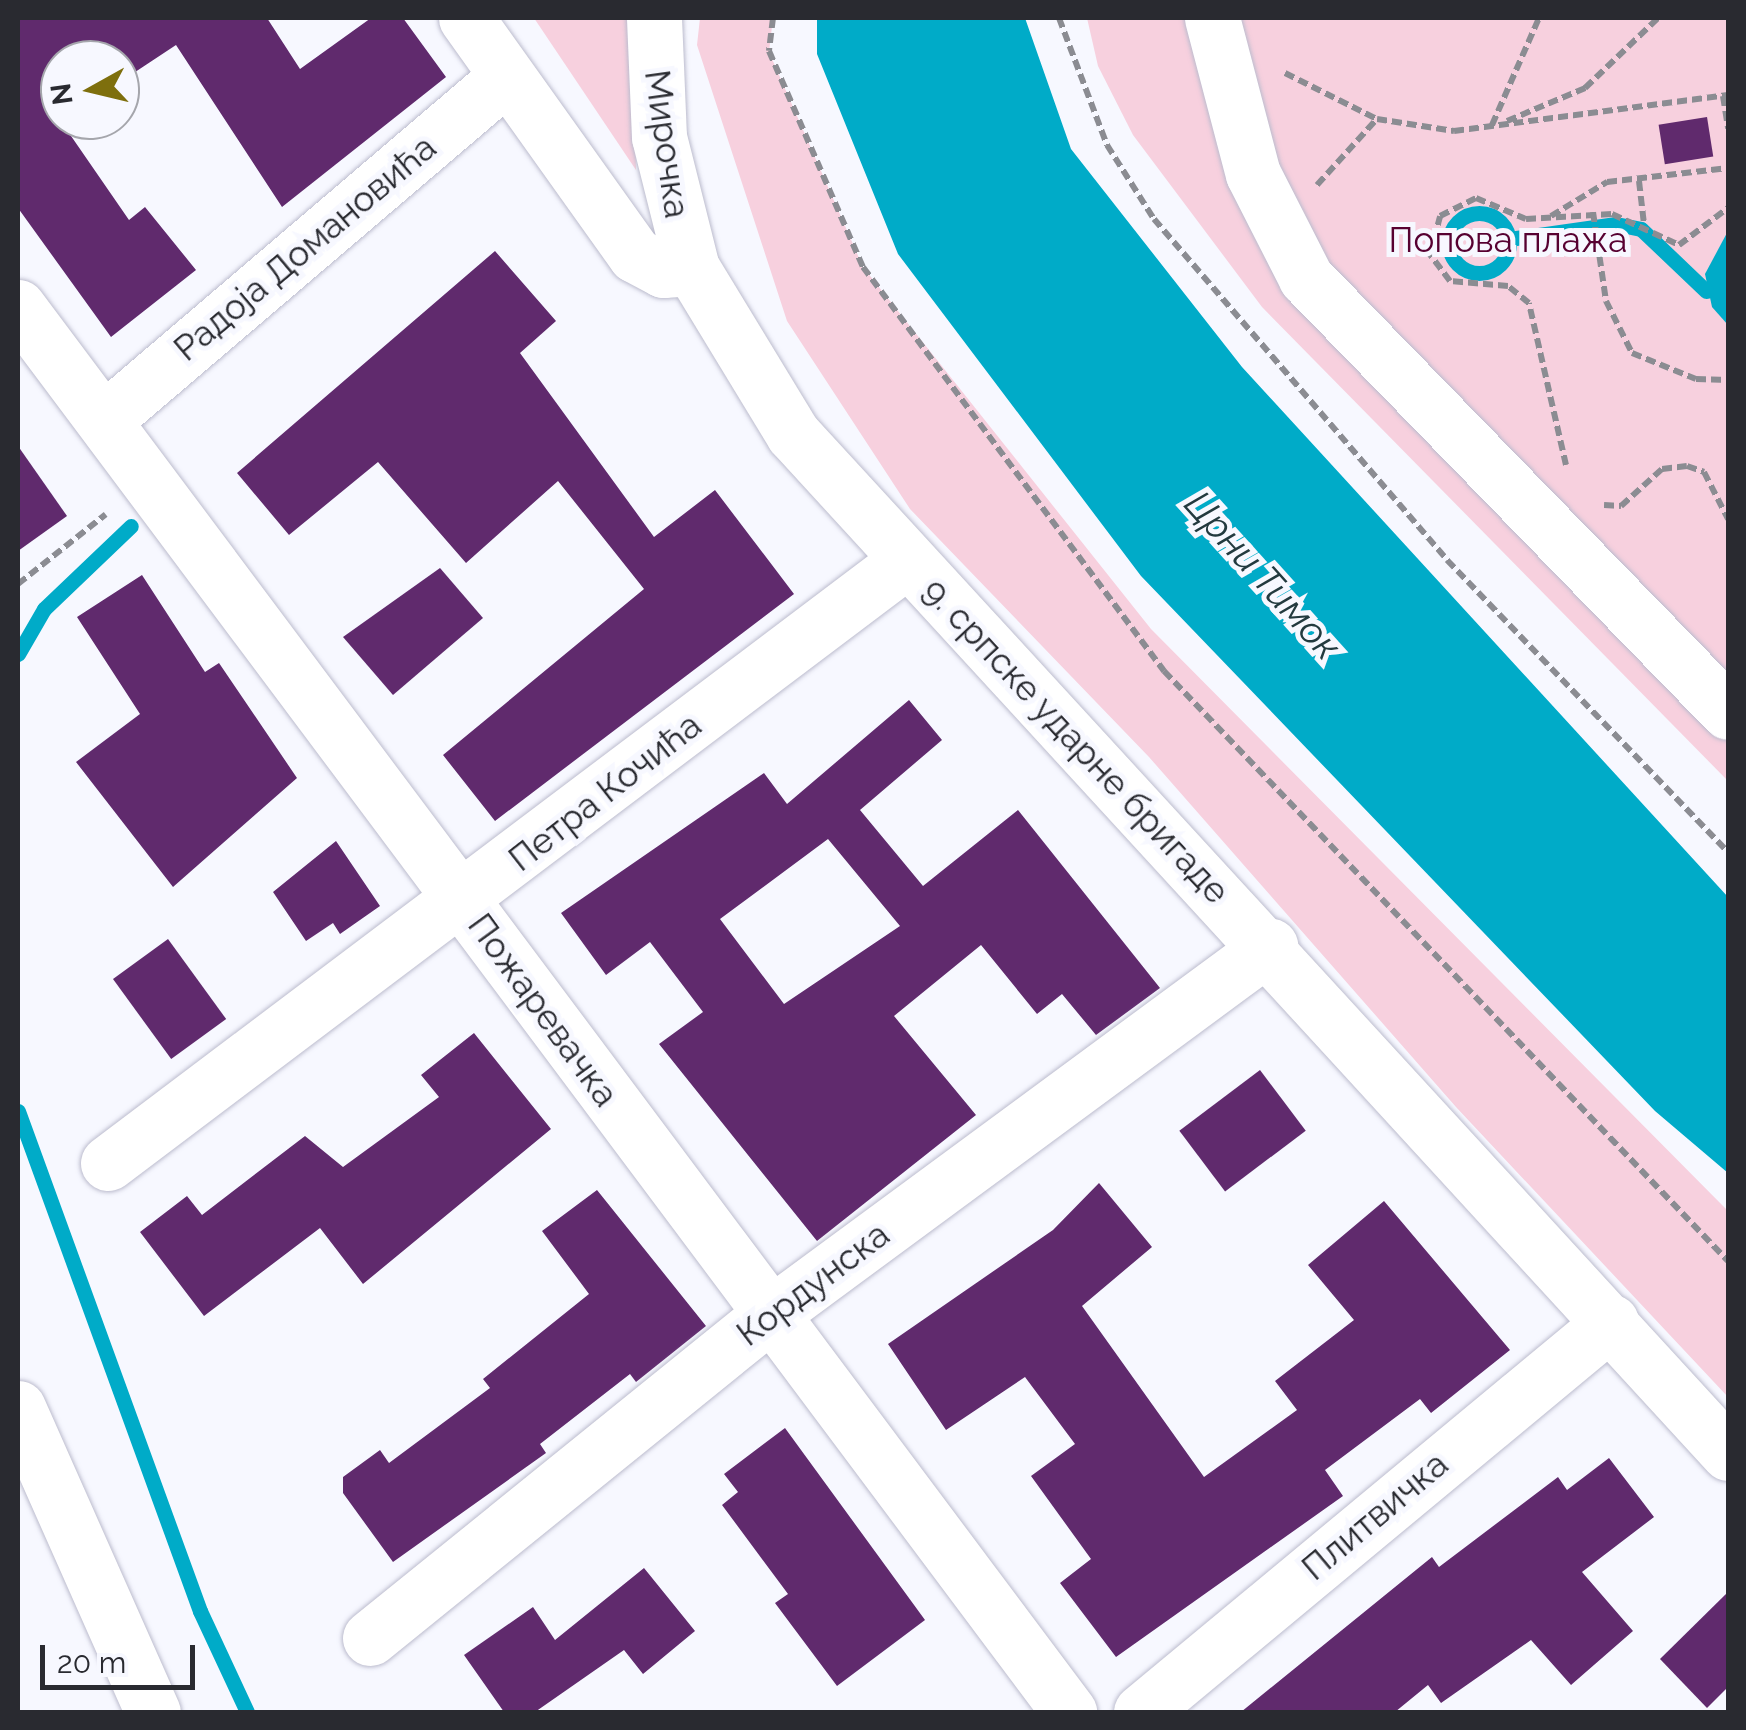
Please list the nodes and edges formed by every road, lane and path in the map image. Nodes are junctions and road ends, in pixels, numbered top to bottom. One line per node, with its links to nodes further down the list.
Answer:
1 (466, 18): 9 (street)
2 (654, 18): 21 (street, Мирочка)
3 (773, 18): 36 (path)
4 (1059, 18): 32 (path)
5 (1212, 18): 20 (street)
6 (1539, 18): 12 (path)
7 (1658, 18): 12 (path)
8 (1275, 64): 11 (path)
9 (506, 77): 21 (street); 24 (street, Радоја Домановића)
10 (1726, 95): 12 (path); 13 (path)
11 (1376, 119): 12 (path); 20 (path)
12 (1492, 126)
13 (1728, 130)
14 (1728, 168): 15 (path)
15 (1639, 182): 18 (path); 19 (path)
16 (1728, 208): 19 (path)
17 (1594, 216): 18 (path); 19 (path); 23 (path)
18 (1550, 217): 25 (path)
19 (1644, 224)
20 (1278, 232): 31 (street)
21 (692, 268): 29 (street, 9. српске ударне бригаде)
22 (18, 307): 24 (street, Пожаревачка)
23 (1728, 380)
24 (104, 420): 26 (street, Пожаревачка)
25 (1571, 474)
26 (150, 478): 30 (path); 33 (street, Пожаревачка)
27 (1590, 500): 28 (path)
28 (1728, 519)
29 (906, 560): 33 (street, Петра Кочића); 34 (street, 9. српске ударне бригаде)
30 (18, 584)
31 (1728, 712)
32 (1728, 852)
33 (464, 902): 35 (street, Петра Кочића); 37 (street, Пожаревачка)
34 (1270, 946): 37 (street, Кордунска); 38 (street, 9. српске ударне бригаде)
35 (108, 1164)
36 (1728, 1261)
37 (768, 1316): 42 (street, Кордунска); 44 (street, Пожаревачка)
38 (1610, 1322): 40 (street, 9. српске ударне бригаде); 45 (street, Плитвичка)
39 (18, 1408): 41 (street)
40 (1728, 1453)
41 (30, 1481): 43 (street)
42 (370, 1638)
43 (153, 1712)
44 (1069, 1712)
45 (1141, 1712)

